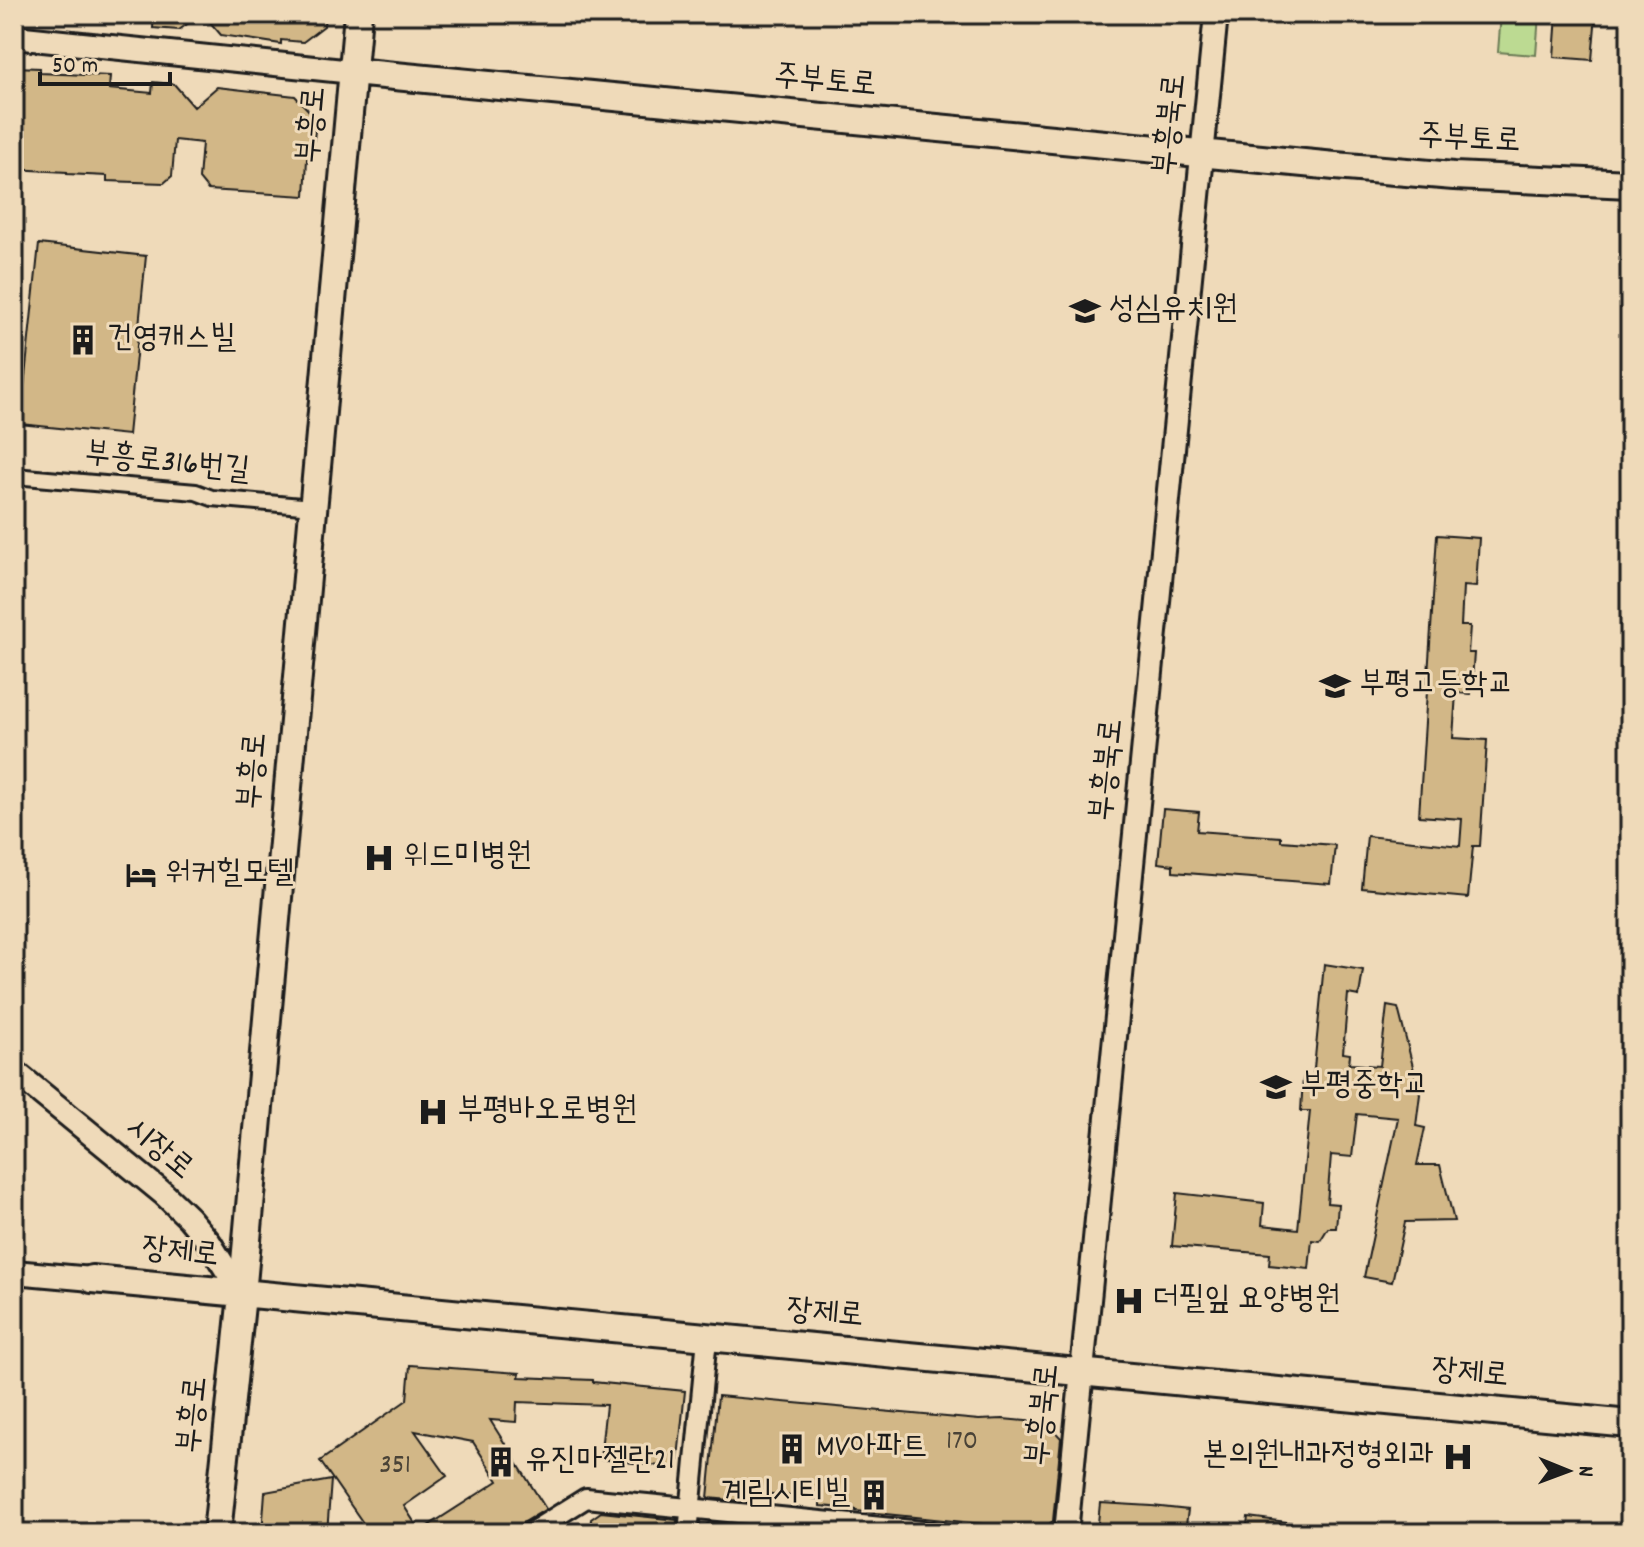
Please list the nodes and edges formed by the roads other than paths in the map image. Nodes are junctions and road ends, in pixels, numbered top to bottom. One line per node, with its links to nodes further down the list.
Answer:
1 (358, 14): 4 (main road, 부흥로)
2 (1216, 14): 5 (street, 부흥북로)
3 (14, 37): 4 (street, 주부토로)
4 (353, 72): 5 (main road, 주부토로); 8 (main road, 부흥로)
5 (1202, 154): 6 (main road, 주부토로); 14 (street, 부흥북로)
6 (1630, 184)
7 (14, 476): 8 (street, 부흥로316번길)
8 (313, 507): 12 (main road, 부흥로)
9 (14, 1071): 12 (street, 시장로)
10 (14, 1272): 11 (street, 장제로)
11 (92, 1279): 12 (main road, 장제로)
12 (242, 1295): 13 (main road, 장제로); 17 (main road, 부흥로)
13 (707, 1338): 14 (main road, 장제로); 16 (street)
14 (1081, 1373): 15 (main road, 장제로); 21 (street, 부흥북로)
15 (1630, 1424)
16 (690, 1508): 18 (street); 19 (street); 20 (street)
17 (217, 1533)
18 (530, 1533)
19 (688, 1533)
20 (943, 1533)
21 (1066, 1533)

